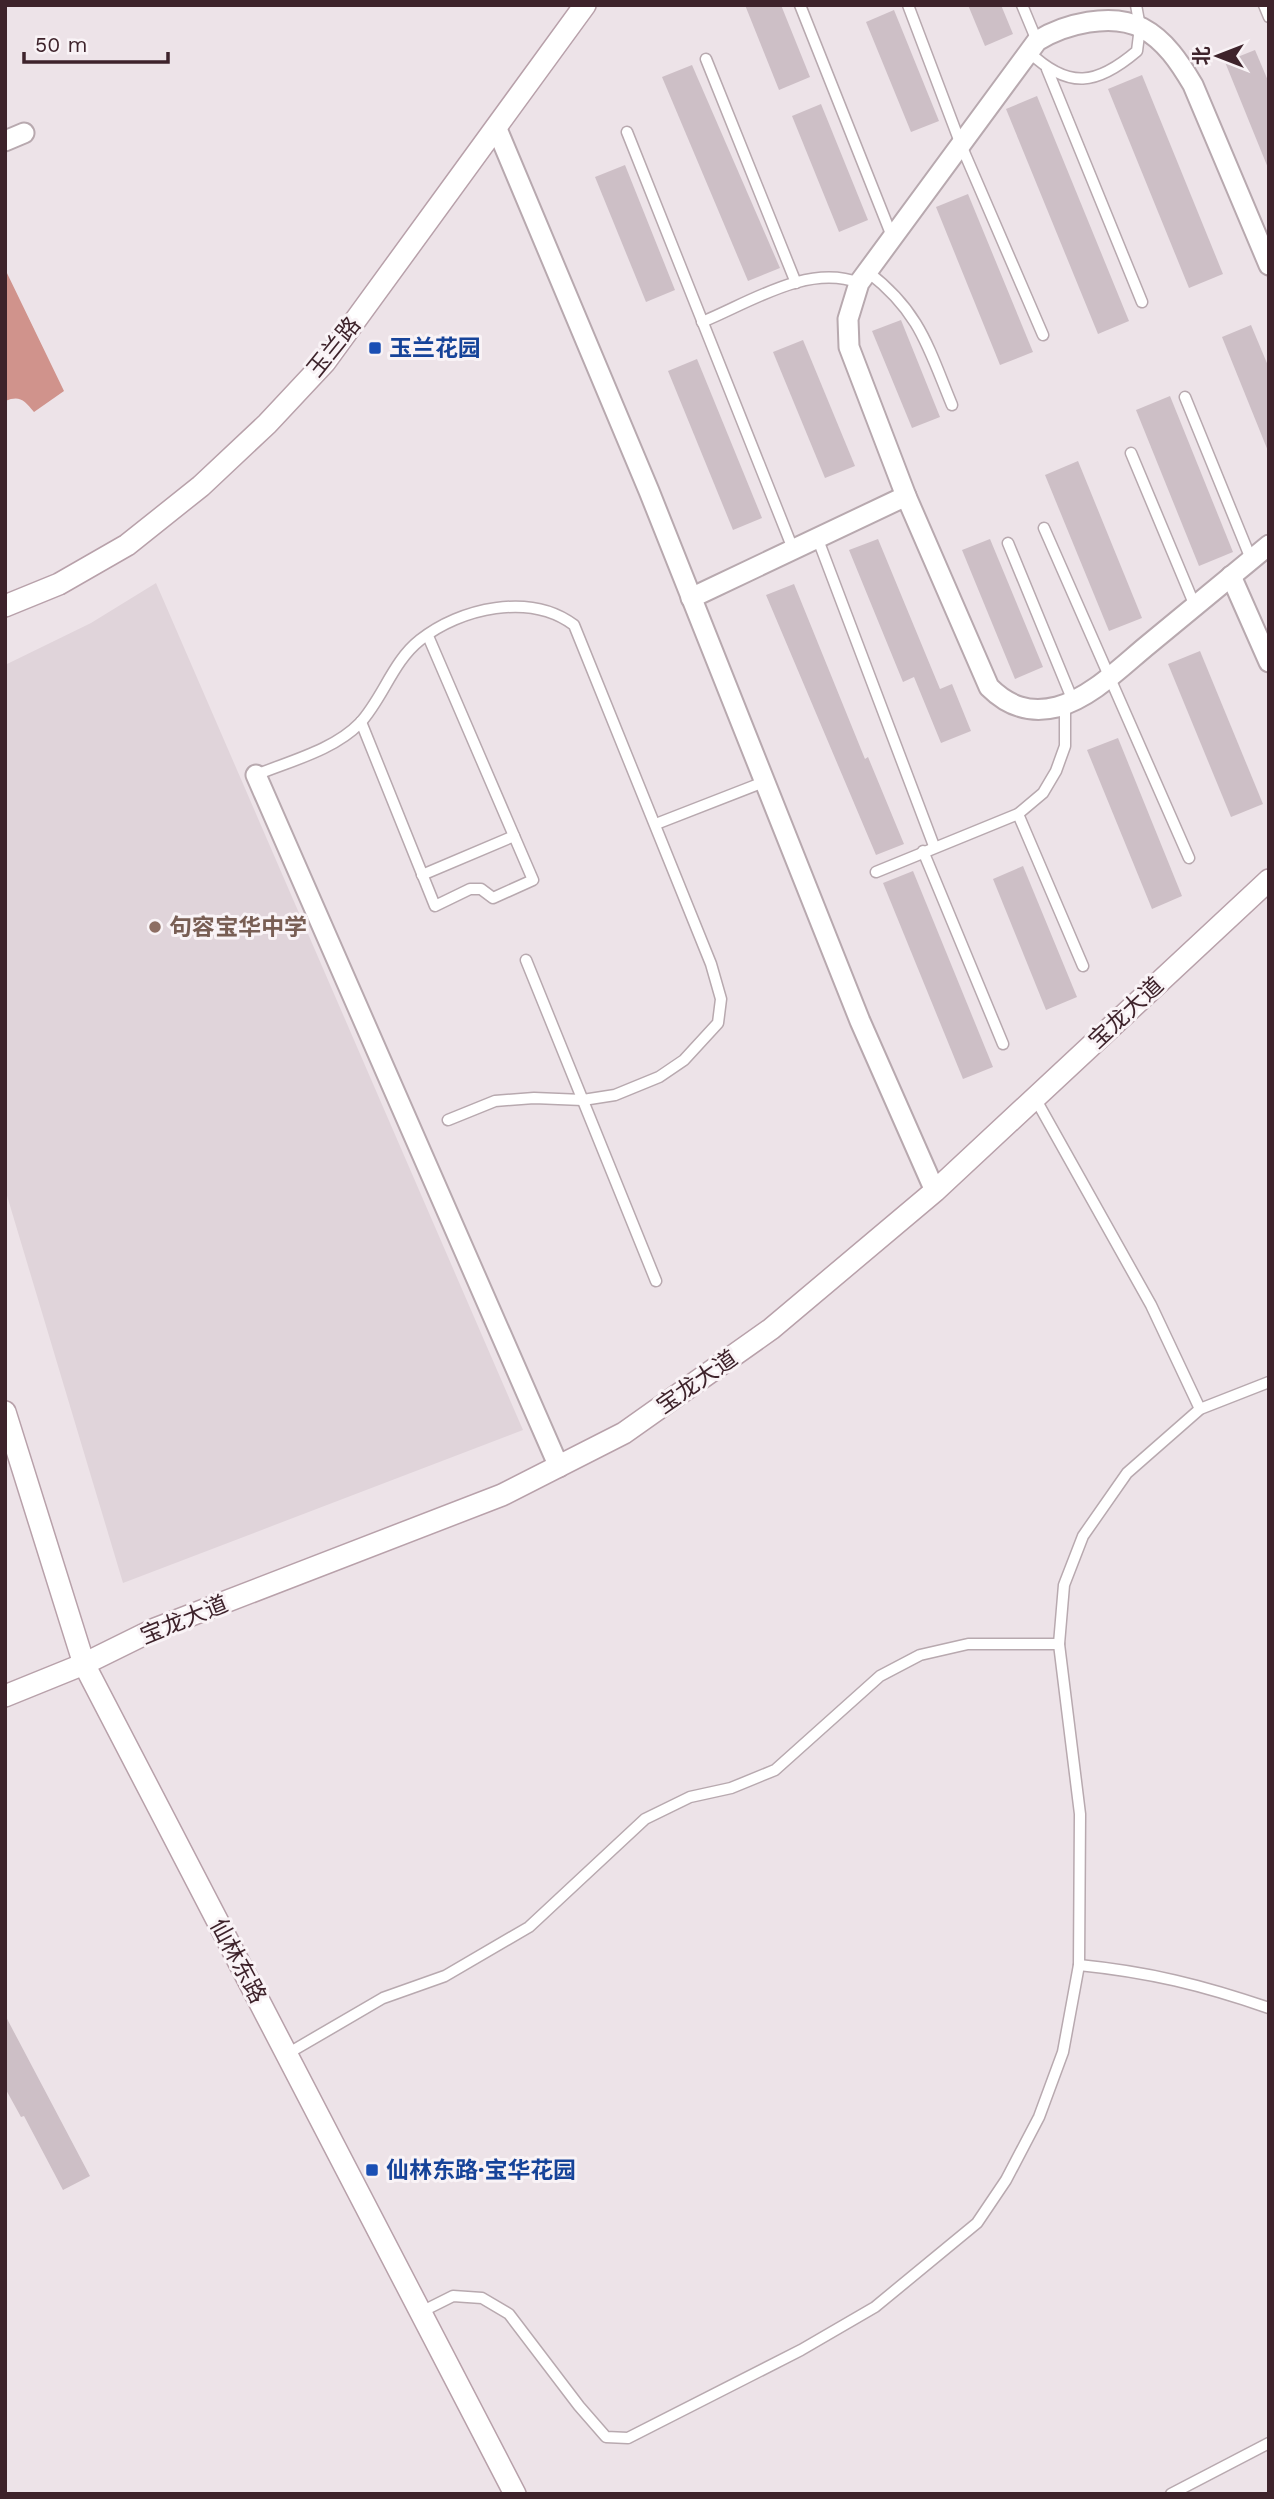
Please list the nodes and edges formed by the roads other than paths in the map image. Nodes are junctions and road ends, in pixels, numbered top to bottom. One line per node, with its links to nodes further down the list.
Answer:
1 (585, 5): 12 (street, 玉兰路)
2 (800, 5): 17 (lane)
3 (908, 5): 16 (lane)
4 (1022, 5): 9 (lane)
5 (1136, 5): 8 (lane)
6 (1264, 5): 7 (lane)
7 (1269, 17)
8 (1140, 27): 9 (street); 11 (lane); 18 (street)
9 (1033, 47): 11 (lane); 16 (street)
10 (706, 59): 20 (lane)
11 (1047, 69): 21 (lane)
12 (497, 129): 35 (street); 36 (street, 玉兰路)
13 (627, 132): 22 (lane)
14 (24, 134): 15 (street)
15 (5, 141)
16 (961, 145): 17 (street); 23 (lane)
17 (893, 240): 19 (street)
18 (1269, 265)
19 (863, 278): 20 (lane); 25 (lane); 27 (street)
20 (796, 283): 22 (lane)
21 (1142, 302)
22 (702, 322): 32 (lane)
23 (1043, 335)
24 (1185, 397): 33 (lane)
25 (952, 405)
26 (1131, 453): 37 (lane)
27 (906, 496): 29 (street); 41 (street)
28 (1044, 528): 40 (lane)
29 (817, 537): 32 (street); 48 (lane)
30 (1008, 543): 41 (lane)
31 (1269, 544): 33 (street)
32 (793, 549): 35 (street)
33 (1251, 559): 34 (street)
34 (1231, 576): 37 (street); 39 (street)
35 (691, 598): 44 (street)
36 (5, 606)
37 (1195, 606): 40 (street)
38 (428, 636): 42 (lane); 46 (lane); 47 (lane)
39 (1269, 662)
40 (1109, 676): 41 (street); 50 (lane)
41 (1069, 703): 45 (lane)
42 (361, 722): 43 (lane); 52 (lane)
43 (256, 775): 65 (street)
44 (764, 782): 46 (lane); 60 (street)
45 (1018, 814): 48 (lane); 55 (lane)
46 (656, 824): 58 (lane)
47 (514, 836): 52 (lane); 52 (lane)
48 (934, 846): 49 (lane)
49 (923, 851): 51 (lane); 56 (lane)
50 (1189, 858)
51 (876, 872)
52 (422, 874)
53 (1269, 880): 57 (street, 宝龙大道)
54 (526, 960): 58 (lane)
55 (1083, 966)
56 (1003, 1044)
57 (1035, 1098): 60 (street, 宝龙大道); 63 (lane)
58 (583, 1100): 59 (lane); 61 (lane)
59 (448, 1120)
60 (935, 1191): 65 (street, 宝龙大道)
61 (656, 1281)
62 (1269, 1382): 63 (lane)
63 (1200, 1409): 66 (lane)
64 (5, 1412): 67 (street, 仙林东路)
65 (559, 1466): 67 (street, 宝龙大道)
66 (1059, 1644): 69 (lane); 71 (lane)
67 (83, 1664): 68 (street, 宝龙大道); 71 (street, 仙林东路)
68 (5, 1696)
69 (1079, 1965): 70 (lane); 72 (lane)
70 (1269, 2008)
71 (287, 2054): 72 (street, 仙林东路)
72 (421, 2312): 74 (street, 仙林东路)
73 (1269, 2443): 75 (lane)
74 (515, 2494)
75 (1171, 2494)

